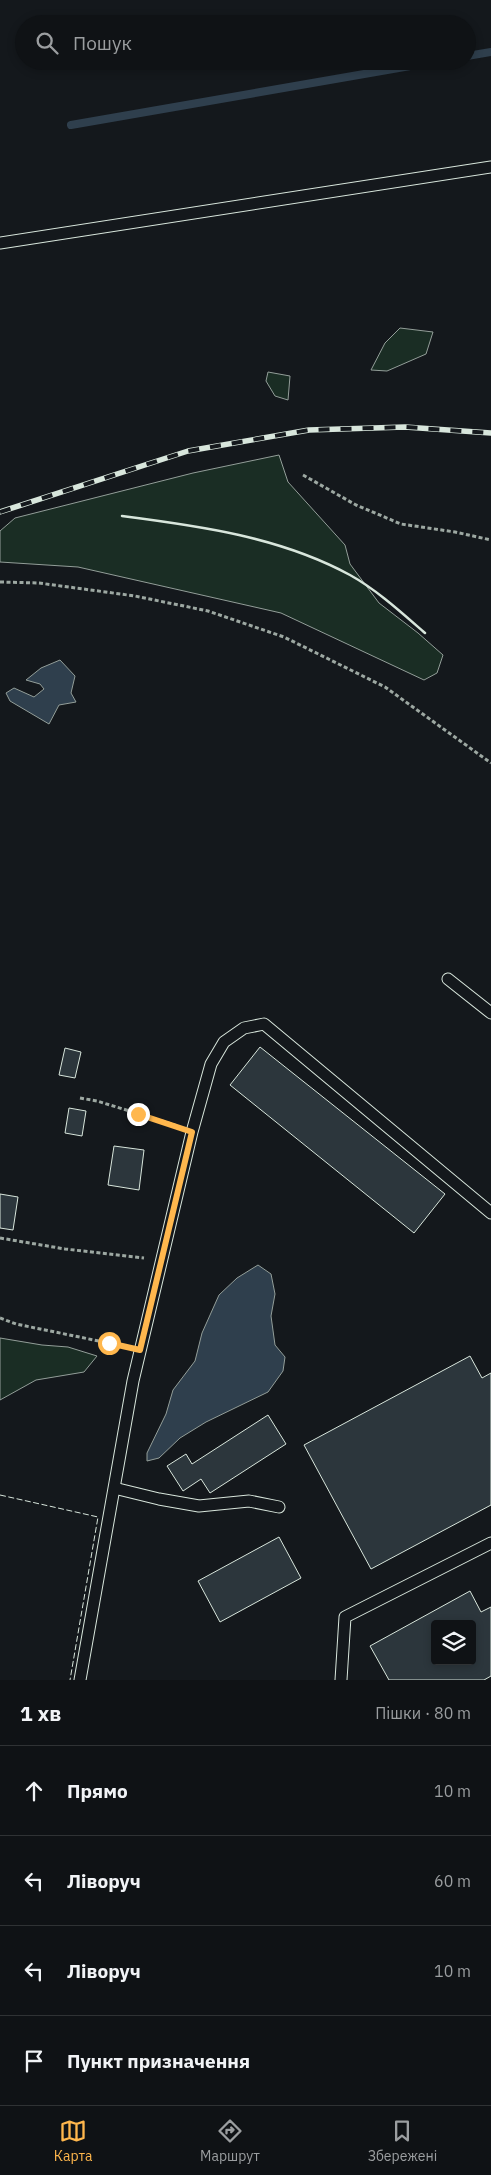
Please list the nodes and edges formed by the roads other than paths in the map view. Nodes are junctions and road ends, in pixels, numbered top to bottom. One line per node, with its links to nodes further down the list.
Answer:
1 (491, 167): 2 (lane)
2 (0, 243)
3 (448, 979): 4 (lane)
4 (491, 1013)
5 (491, 1214): 6 (lane)
6 (114, 1488): 7 (lane); 9 (lane)
7 (279, 1506)
8 (491, 1543): 10 (lane)
9 (80, 1680)
10 (342, 1680)

